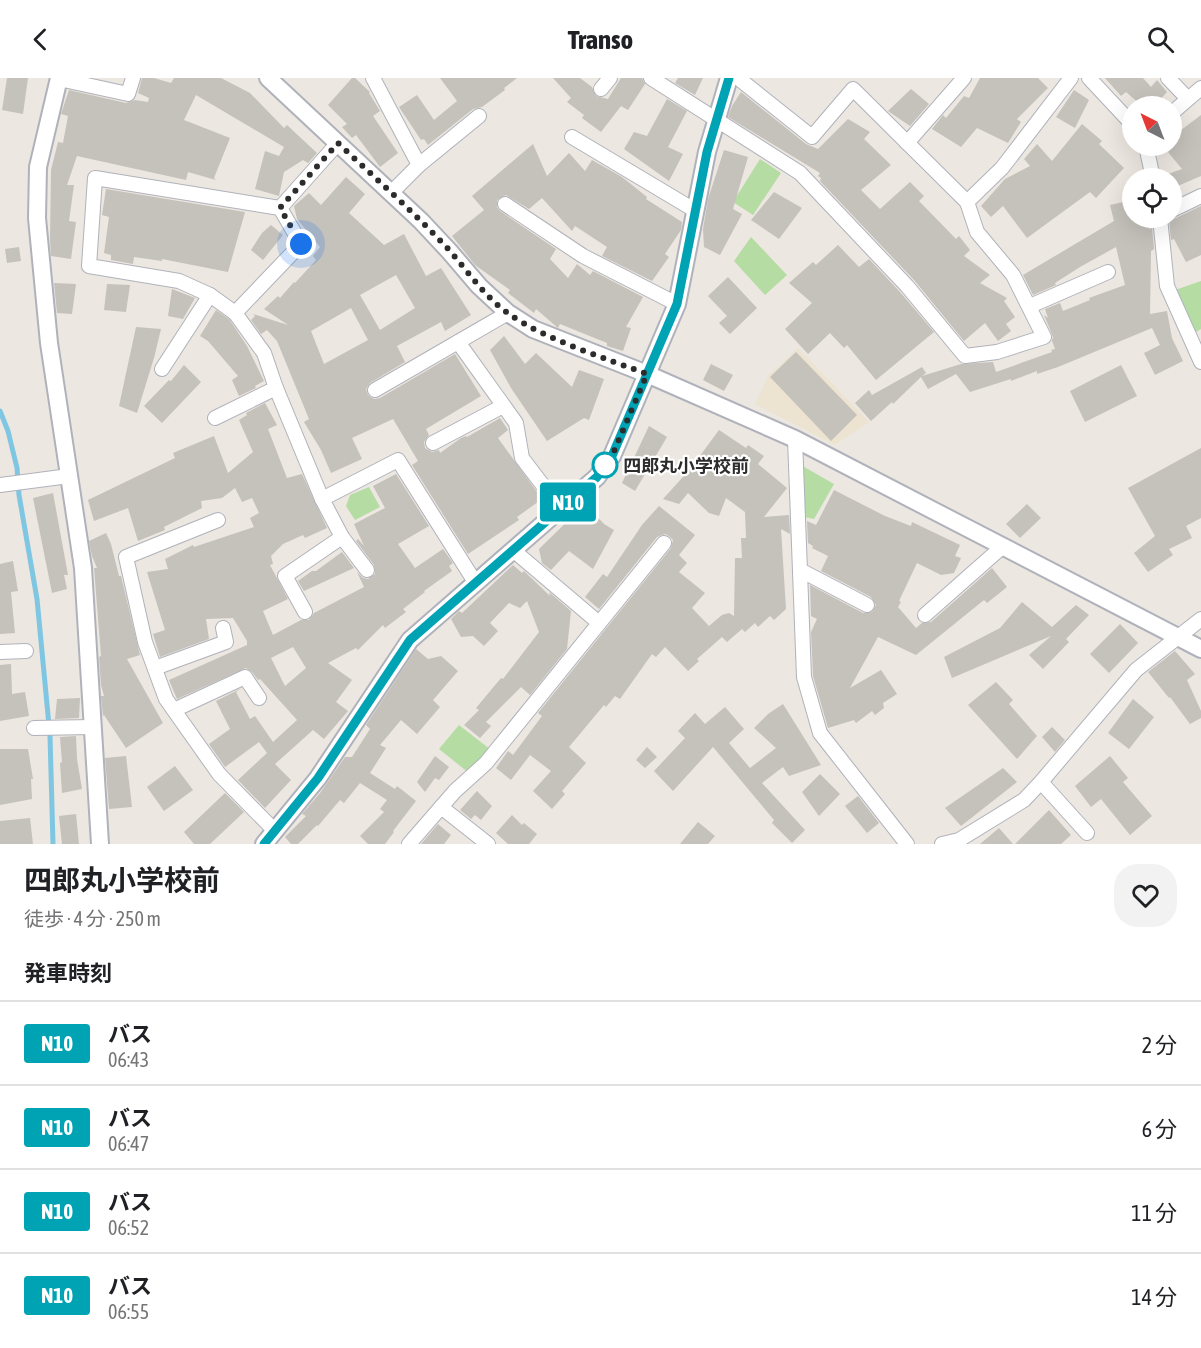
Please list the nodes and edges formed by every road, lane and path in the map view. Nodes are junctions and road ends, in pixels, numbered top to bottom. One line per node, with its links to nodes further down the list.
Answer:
1 (133, 78): 11 (street)
2 (268, 78): 20 (street)
3 (373, 78): 22 (street)
4 (651, 78): 18 (street)
5 (729, 78): 18 (street)
6 (738, 78): 12 (street)
7 (964, 78): 21 (street)
8 (1071, 78): 25 (street)
9 (1089, 78): 16 (street)
10 (1168, 78): 14 (street)
11 (59, 79): 47 (street)
12 (857, 84): 21 (street)
13 (1201, 88): 14 (street)
14 (1188, 99): 15 (street)
15 (1182, 104)
16 (1122, 113)
17 (478, 116): 22 (street)
18 (717, 118): 29 (street); 34 (street)
19 (572, 137): 29 (street)
20 (338, 143): 23 (street); 28 (street)
21 (907, 143): 25 (street)
22 (419, 165): 23 (street)
23 (391, 193): 36 (street)
24 (1201, 196): 27 (street)
25 (967, 202): 34 (street)
26 (505, 204): 33 (street)
27 (1182, 205)
28 (280, 208): 32 (street); 35 (street)
29 (696, 211): 33 (street)
30 (1161, 228): 38 (street)
31 (1107, 272): 34 (street)
32 (210, 294): 35 (street); 39 (street)
33 (677, 304): 40 (street)
34 (1030, 306)
35 (236, 313): 41 (street)
36 (508, 313): 37 (street); 40 (street)
37 (458, 342): 42 (street); 43 (street)
38 (1201, 362)
39 (162, 369)
40 (647, 374): 45 (street); 50 (street)
41 (276, 388): 44 (street); 49 (street)
42 (375, 390)
43 (503, 406): 46 (street); 50 (street)
44 (215, 418)
45 (795, 439): 54 (street); 57 (street)
46 (433, 443)
47 (69, 476): 48 (street); 72 (street)
48 (2, 485)
49 (322, 499): 52 (street); 58 (street)
50 (561, 509): 55 (street)
51 (218, 520): 69 (street)
52 (342, 537): 56 (street); 60 (street)
53 (664, 543): 63 (street)
54 (1002, 547): 61 (street); 65 (street)
55 (513, 550): 58 (street); 63 (street)
56 (367, 570)
57 (800, 570): 59 (street); 81 (street)
58 (475, 582): 77 (street)
59 (867, 606)
60 (305, 612)
61 (926, 615)
62 (1201, 619): 65 (street)
63 (599, 623): 75 (street)
64 (223, 628): 69 (street)
65 (1180, 637): 66 (street); 74 (street)
66 (1201, 649)
67 (26, 651): 68 (street)
68 (0, 652)
69 (155, 668): 71 (street)
70 (259, 698): 71 (street)
71 (174, 710): 77 (street)
72 (93, 727): 73 (street); 78 (street)
73 (34, 728)
74 (1041, 782): 76 (street); 82 (street)
75 (441, 807): 79 (street); 80 (street)
76 (1087, 833)
77 (270, 838)
78 (100, 844)
79 (409, 844)
80 (488, 844)
81 (907, 844)
82 (942, 844)

